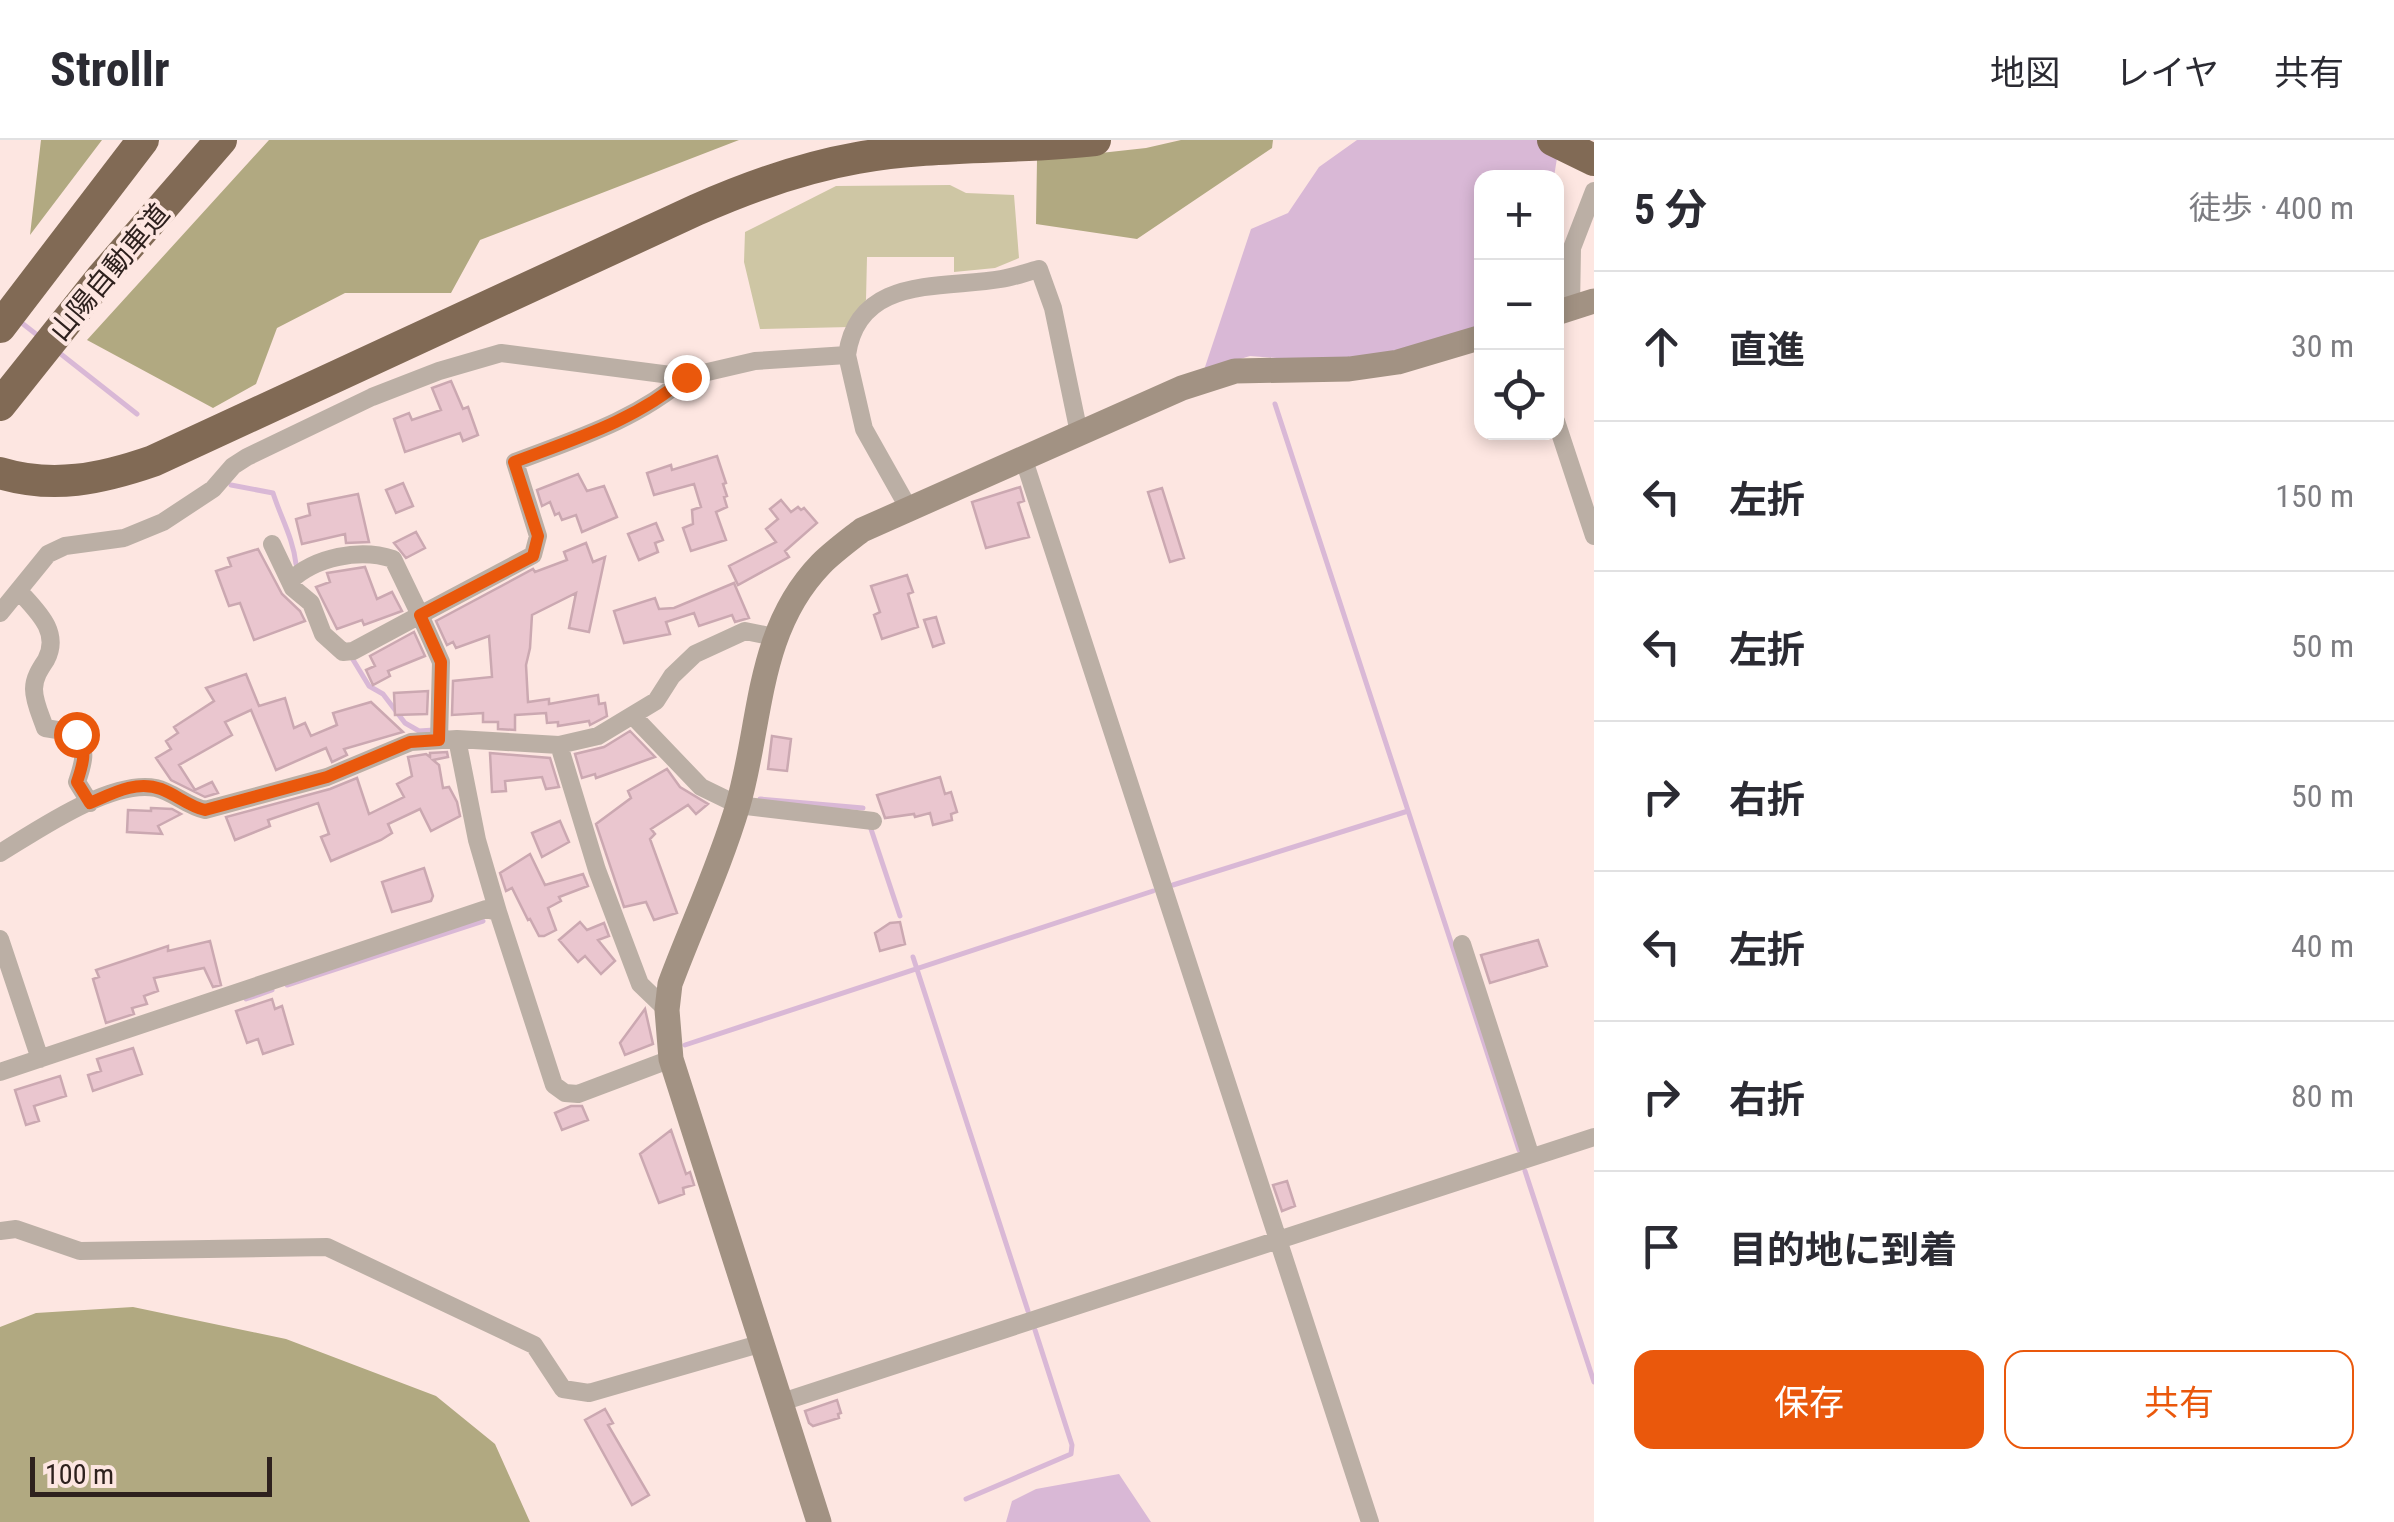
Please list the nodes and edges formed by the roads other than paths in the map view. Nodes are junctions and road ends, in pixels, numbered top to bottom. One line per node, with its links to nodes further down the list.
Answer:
1 (143, 140): 6 (highway, 山陽自動車道)
2 (221, 140): 10 (highway, 山陽自動車道)
3 (1095, 140): 14 (highway)
4 (1594, 191): 5 (street)
5 (1574, 307)
6 (0, 327)
7 (1474, 339): 11 (street)
8 (847, 355): 9 (street); 11 (street); 15 (street)
9 (686, 377): 19 (street); 21 (street)
10 (0, 405)
11 (1079, 434): 13 (street)
12 (1562, 440): 16 (street)
13 (1023, 457): 15 (street); 40 (street)
14 (0, 473)
15 (909, 508): 22 (street)
16 (1594, 536)
17 (272, 544): 18 (street)
18 (290, 581): 21 (street); 21 (street)
19 (19, 591): 20 (street); 26 (street)
20 (0, 613)
21 (420, 615): 24 (street)
22 (774, 637): 23 (street); 27 (street)
23 (634, 717): 25 (street); 27 (street)
24 (448, 739): 25 (street); 26 (street); 30 (street)
25 (559, 745): 33 (street)
26 (90, 803): 29 (street)
27 (738, 804): 28 (street); 33 (street)
28 (872, 821)
29 (0, 854)
30 (498, 912): 34 (street); 35 (street)
31 (0, 939): 34 (street)
32 (1462, 944): 38 (street)
33 (666, 1010): 35 (street)
34 (40, 1059): 36 (street)
35 (671, 1059): 41 (street)
36 (0, 1072)
37 (1594, 1137): 38 (street)
38 (1532, 1157): 40 (street)
39 (0, 1231): 41 (street)
40 (1277, 1241): 42 (street); 44 (street)
41 (763, 1343): 42 (street)
42 (782, 1402): 43 (street)
43 (819, 1522)
44 (1370, 1522)

